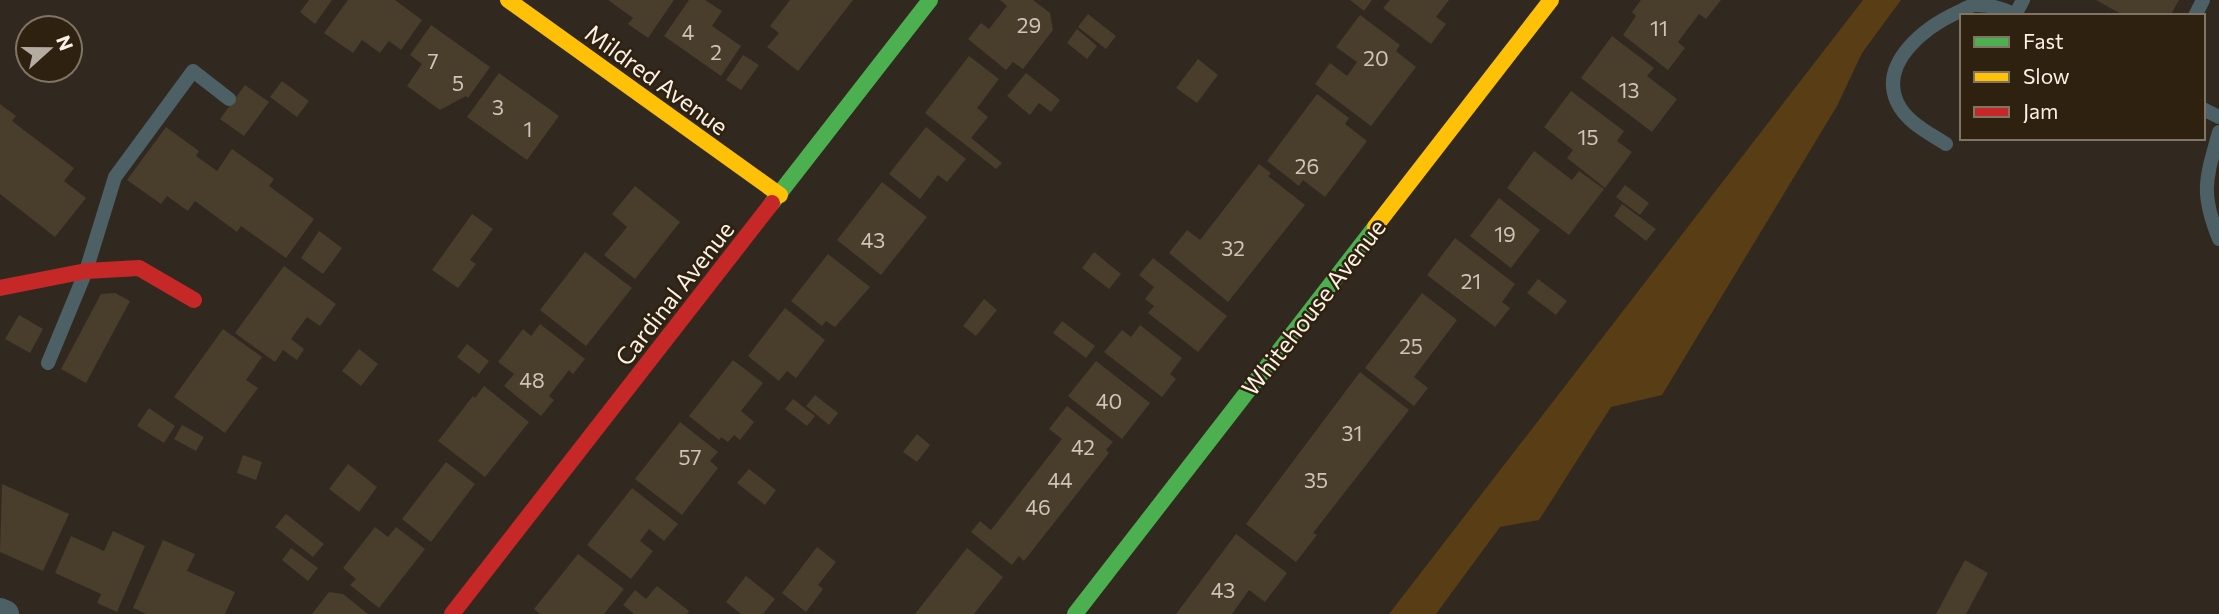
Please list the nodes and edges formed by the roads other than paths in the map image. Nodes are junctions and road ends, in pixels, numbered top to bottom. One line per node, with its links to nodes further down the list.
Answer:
1 (508, 0): 9 (street, Mildred Avenue)
2 (930, 0): 9 (street, Cardinal Avenue)
3 (1551, 0): 18 (street, Whitehouse Avenue)
4 (2023, 0): 5 (lane)
5 (2015, 10): 8 (lane)
6 (229, 99): 11 (lane)
7 (2219, 132): 10 (lane)
8 (1946, 144)
9 (780, 195): 17 (street, Cardinal Avenue)
10 (2219, 239)
11 (86, 271): 12 (street); 13 (street); 14 (lane)
12 (0, 288)
13 (194, 300)
14 (48, 363)
15 (0, 612): 16 (street)
16 (5, 614)
17 (452, 614)
18 (1075, 614)

